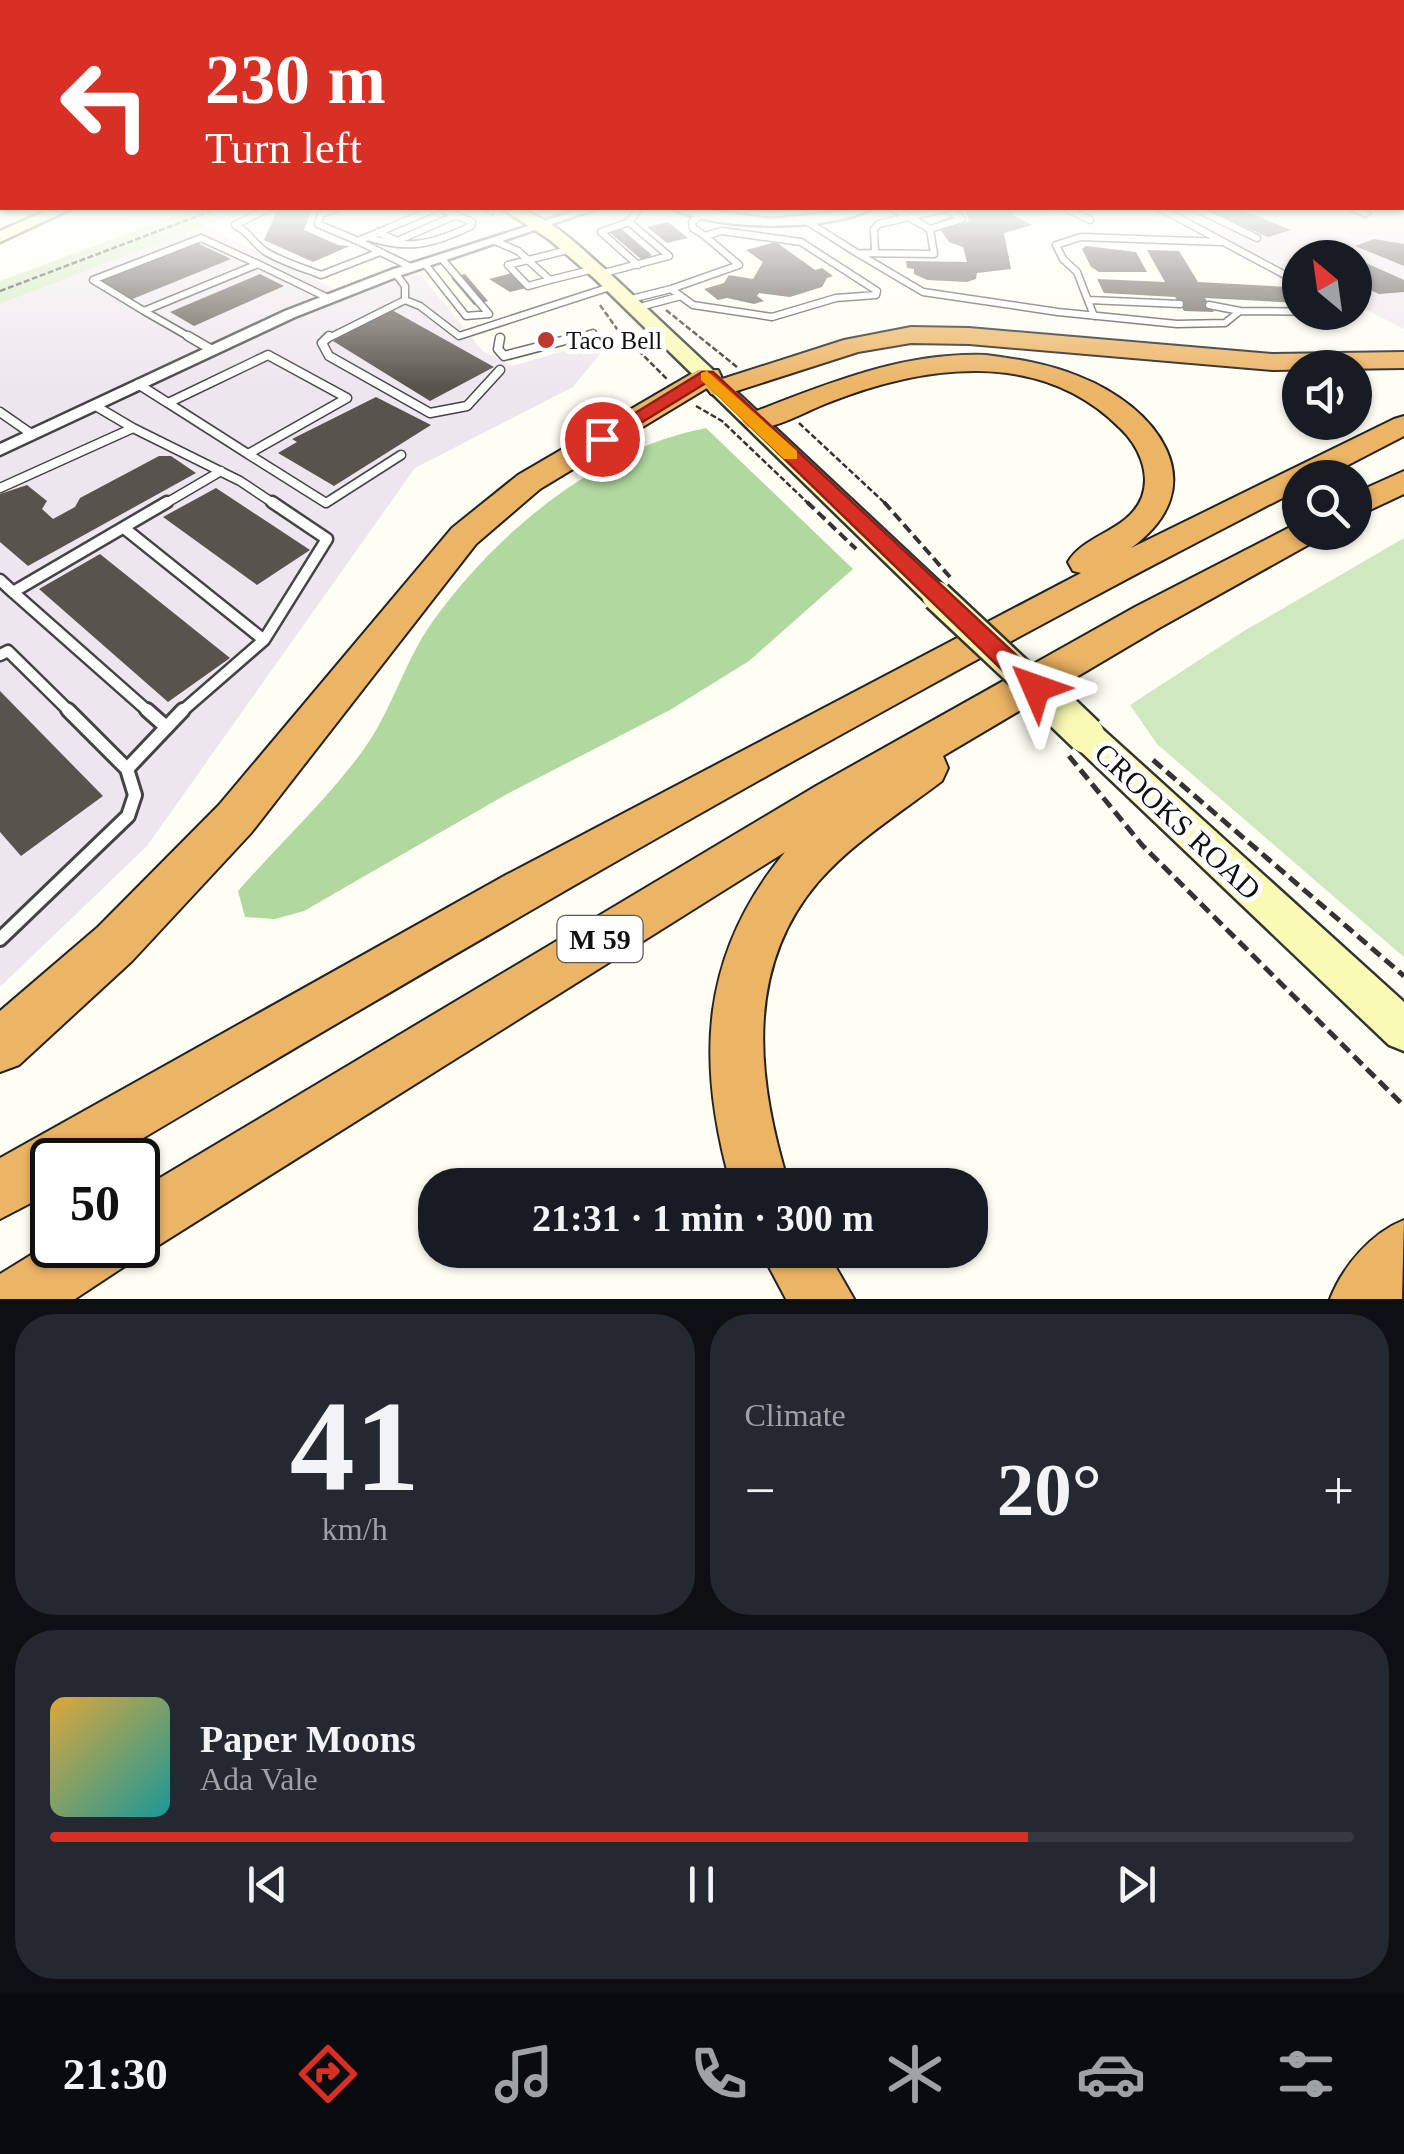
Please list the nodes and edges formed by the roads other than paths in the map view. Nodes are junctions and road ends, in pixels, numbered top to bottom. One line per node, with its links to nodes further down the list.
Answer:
1 (638, 265): 18 (lane)
2 (129, 266): 27 (lane)
3 (254, 266): 27 (lane)
4 (261, 266): 21 (lane)
5 (299, 266): 6 (lane)
6 (347, 266)
7 (419, 266): 8 (lane); 16 (street)
8 (448, 266)
9 (509, 266): 17 (lane)
10 (534, 266): 17 (lane)
11 (590, 266): 18 (main road, CROOKS ROAD)
12 (737, 266): 19 (lane)
13 (837, 266): 20 (lane)
14 (878, 266): 30 (lane)
15 (1071, 266): 23 (lane)
16 (396, 274): 21 (street); 22 (lane)
17 (550, 280): 18 (lane)
18 (614, 288): 19 (lane); 20 (lane); 22 (lane); 37 (main road, CROOKS ROAD)
19 (670, 289): 20 (lane)
20 (681, 296)
21 (328, 298): 34 (street)
22 (405, 300): 36 (lane)
23 (1089, 300): 25 (lane); 30 (lane)
24 (1180, 304): 25 (lane)
25 (1150, 305): 31 (lane)
26 (1209, 306): 28 (lane)
27 (144, 311): 34 (lane)
28 (1240, 311): 29 (lane); 31 (lane)
29 (1282, 311)
30 (1094, 316): 31 (lane)
31 (1160, 322)
32 (593, 333): 33 (lane)
33 (500, 338)
34 (212, 350): 38 (street)
35 (1404, 360): 37 (highway)
36 (500, 370)
37 (714, 382): 42 (main road, CROOKS ROAD); 65 (highway)
38 (138, 384): 39 (lane); 40 (street)
39 (167, 404): 47 (lane); 47 (lane)
40 (94, 405): 44 (lane); 45 (street)
41 (0, 412): 45 (lane)
42 (756, 422): 60 (highway); 64 (main road, CROOKS ROAD, bridge)
43 (1404, 426): 60 (highway, M 59)
44 (133, 428): 49 (lane); 51 (lane)
45 (32, 435): 46 (street)
46 (0, 450)
47 (248, 454): 48 (lane)
48 (402, 455)
49 (221, 472): 53 (lane); 57 (lane)
50 (1404, 481): 52 (highway)
51 (0, 488)
52 (1372, 497)
53 (124, 528): 56 (lane); 57 (lane)
54 (1282, 545): 59 (highway, M 59)
55 (0, 580): 56 (lane)
56 (12, 592): 61 (lane)
57 (264, 640): 61 (lane)
58 (3, 650): 62 (lane)
59 (1068, 664): 66 (highway); 68 (highway, M 59)
60 (922, 668): 67 (highway, M 59)
61 (165, 726): 62 (lane)
62 (127, 770): 63 (lane)
63 (0, 940)
64 (1404, 1030)
65 (0, 1046)
66 (755, 1168)
67 (0, 1190)
68 (160, 1211)
69 (1404, 1250): 74 (highway)
70 (67, 1268): 72 (highway)
71 (802, 1268): 73 (highway)
72 (18, 1299)
73 (823, 1299)
74 (1361, 1299)

